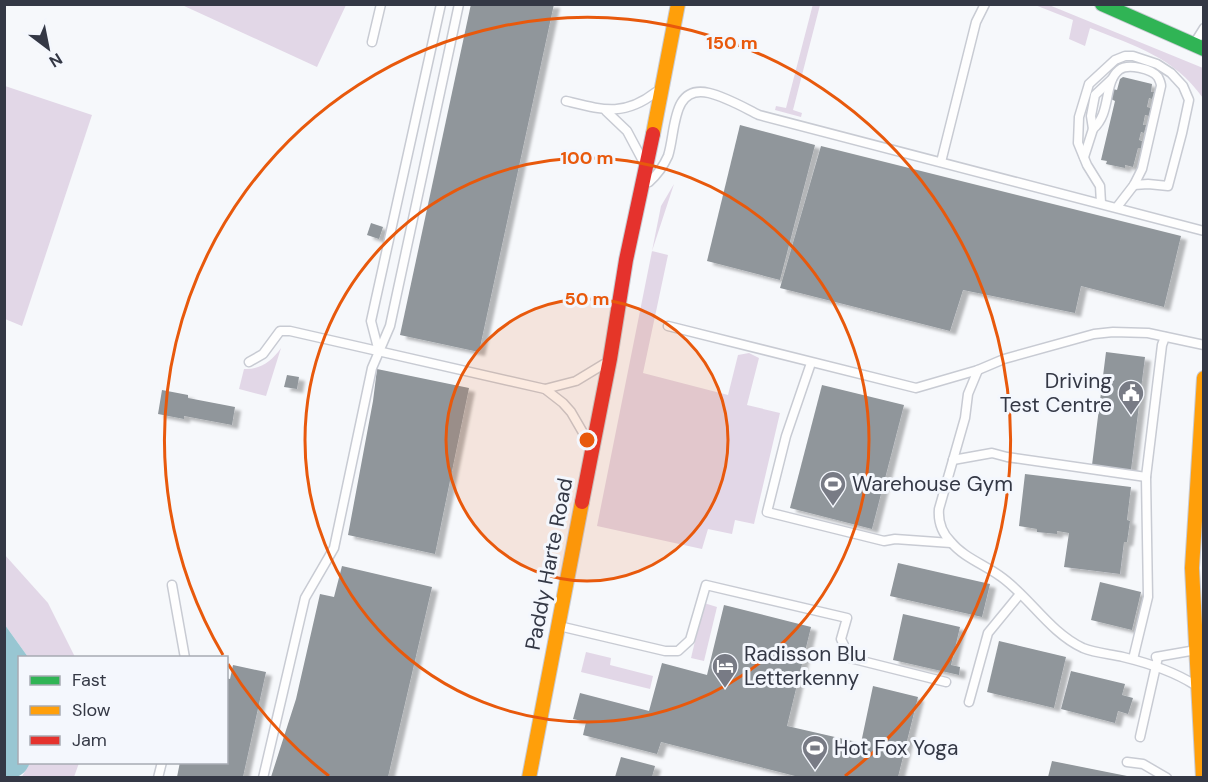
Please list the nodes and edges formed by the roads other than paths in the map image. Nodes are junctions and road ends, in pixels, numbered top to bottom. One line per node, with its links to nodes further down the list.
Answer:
1 (381, 4): 8 (lane)
2 (441, 4): 23 (lane)
3 (459, 4): 23 (lane)
4 (678, 4): 10 (main road, Paddy Harte Road)
5 (985, 4): 14 (lane)
6 (1102, 4): 9 (main road)
7 (1203, 28): 9 (lane)
8 (372, 42)
9 (1198, 46)
10 (664, 84): 12 (lane); 15 (main road, Paddy Harte Road)
11 (566, 101): 12 (lane)
12 (606, 111): 15 (lane)
13 (1084, 157): 16 (lane); 16 (lane); 17 (lane)
14 (941, 162): 15 (lane); 17 (lane)
15 (645, 178): 24 (main road, Paddy Harte Road)
16 (1134, 185): 18 (lane)
17 (1101, 203): 18 (lane)
18 (1117, 207): 19 (lane)
19 (1203, 231)
20 (668, 326): 26 (lane)
21 (1165, 337): 22 (lane); 27 (lane); 34 (lane)
22 (1203, 345)
23 (379, 352): 25 (lane); 29 (lane); 51 (lane)
24 (610, 360): 29 (lane); 31 (main road, Paddy Harte Road)
25 (249, 362)
26 (811, 363): 27 (lane); 35 (lane)
27 (978, 370): 33 (lane)
28 (1203, 378): 30 (main road)
29 (545, 389): 31 (lane)
30 (1201, 424): 32 (main road)
31 (592, 452): 38 (main road, Paddy Harte Road)
32 (1201, 454): 39 (main road)
33 (953, 460): 34 (lane); 35 (lane)
34 (1146, 477): 43 (lane)
35 (951, 543): 37 (lane)
36 (172, 585): 41 (lane)
37 (1020, 594): 43 (lane); 47 (lane)
38 (558, 626): 45 (lane); 52 (main road, Paddy Harte Road)
39 (1199, 628): 40 (main road)
40 (1196, 650): 42 (lane); 46 (main road)
41 (185, 656)
42 (1158, 657): 43 (lane); 44 (lane)
43 (1135, 660): 44 (lane)
44 (1156, 667): 46 (lane); 48 (lane)
45 (946, 682)
46 (1198, 686): 50 (main road)
47 (969, 702)
48 (1140, 737)
49 (1127, 762): 53 (lane)
50 (1203, 768)
51 (263, 777)
52 (529, 777)
53 (1167, 777)

